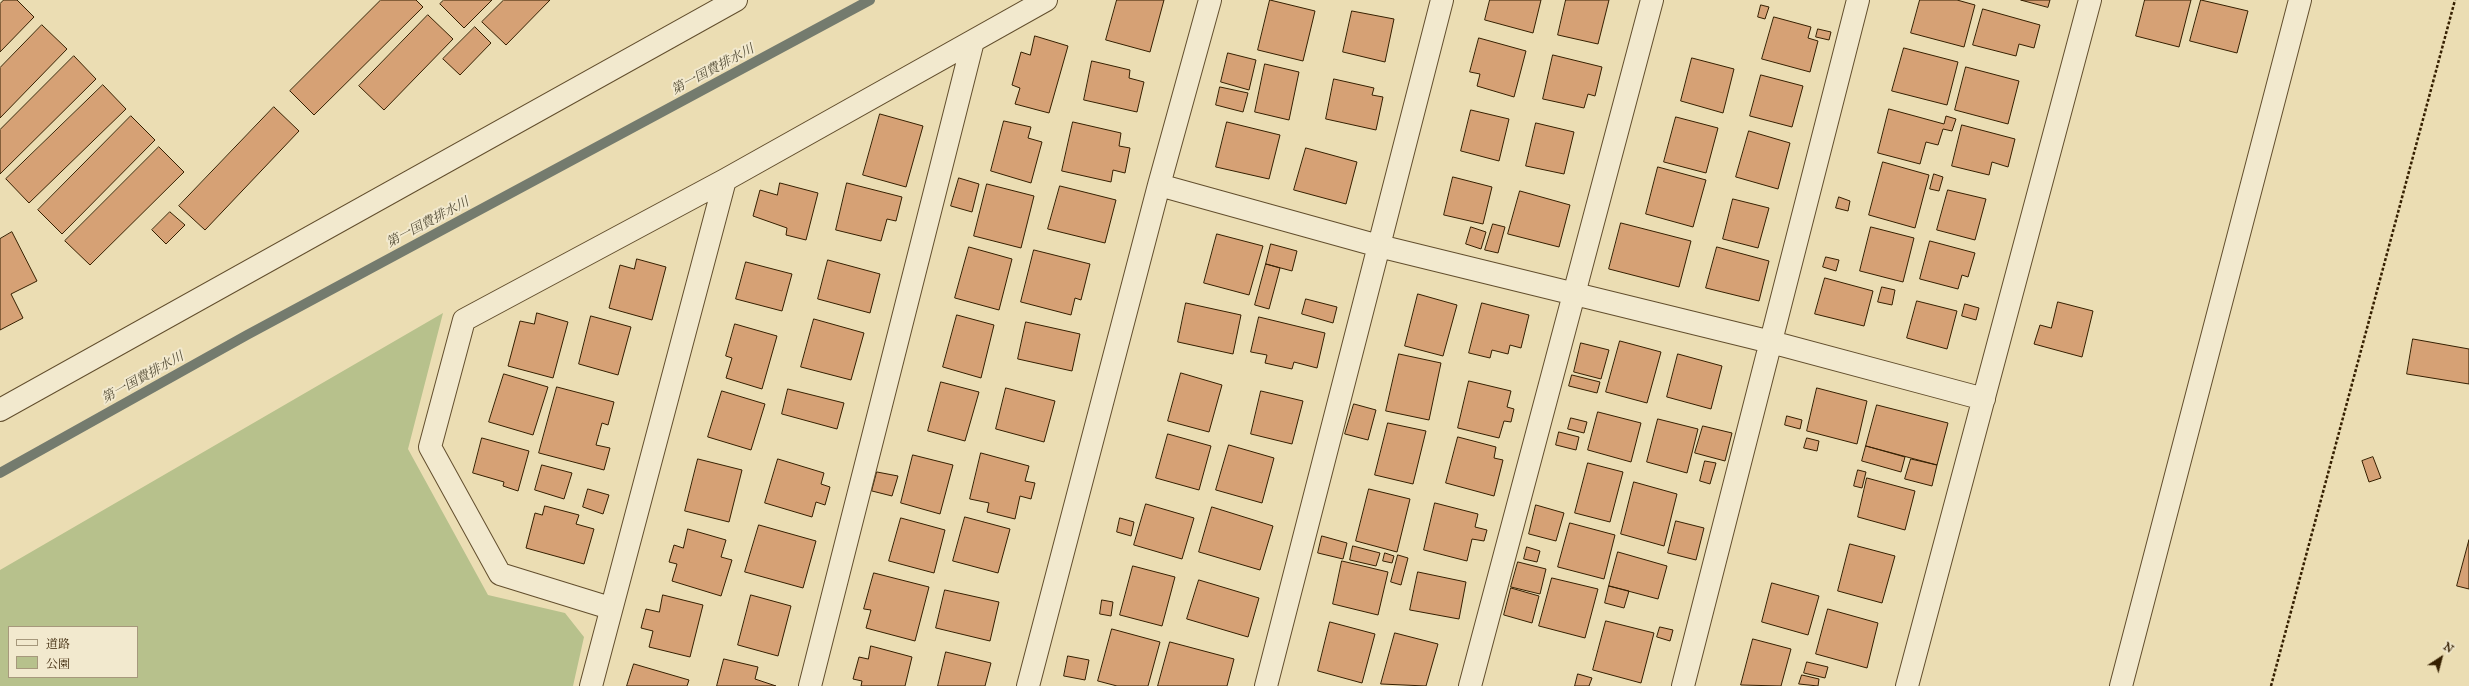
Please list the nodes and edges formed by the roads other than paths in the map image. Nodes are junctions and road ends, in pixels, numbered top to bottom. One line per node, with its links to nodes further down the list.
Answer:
1 (736, 0): 16 (street)
2 (1046, 0): 9 (street)
3 (1210, 0): 11 (street)
4 (1442, 0): 12 (street)
5 (1652, 0): 13 (street)
6 (1858, 0): 14 (street)
7 (2090, 0): 15 (street)
8 (2300, 0): 25 (street)
9 (973, 41): 10 (street); 19 (street)
10 (725, 180): 17 (street); 17 (street)
11 (1158, 185): 12 (street); 20 (street)
12 (1379, 246): 13 (street); 21 (street)
13 (1574, 295): 14 (street); 22 (street)
14 (1771, 342): 15 (street); 23 (street)
15 (1984, 400): 24 (street)
16 (0, 410)
17 (610, 608): 18 (street)
18 (591, 686)
19 (810, 686)
20 (1028, 686)
21 (1266, 686)
22 (1470, 686)
23 (1683, 686)
24 (1907, 686)
25 (2122, 686)

